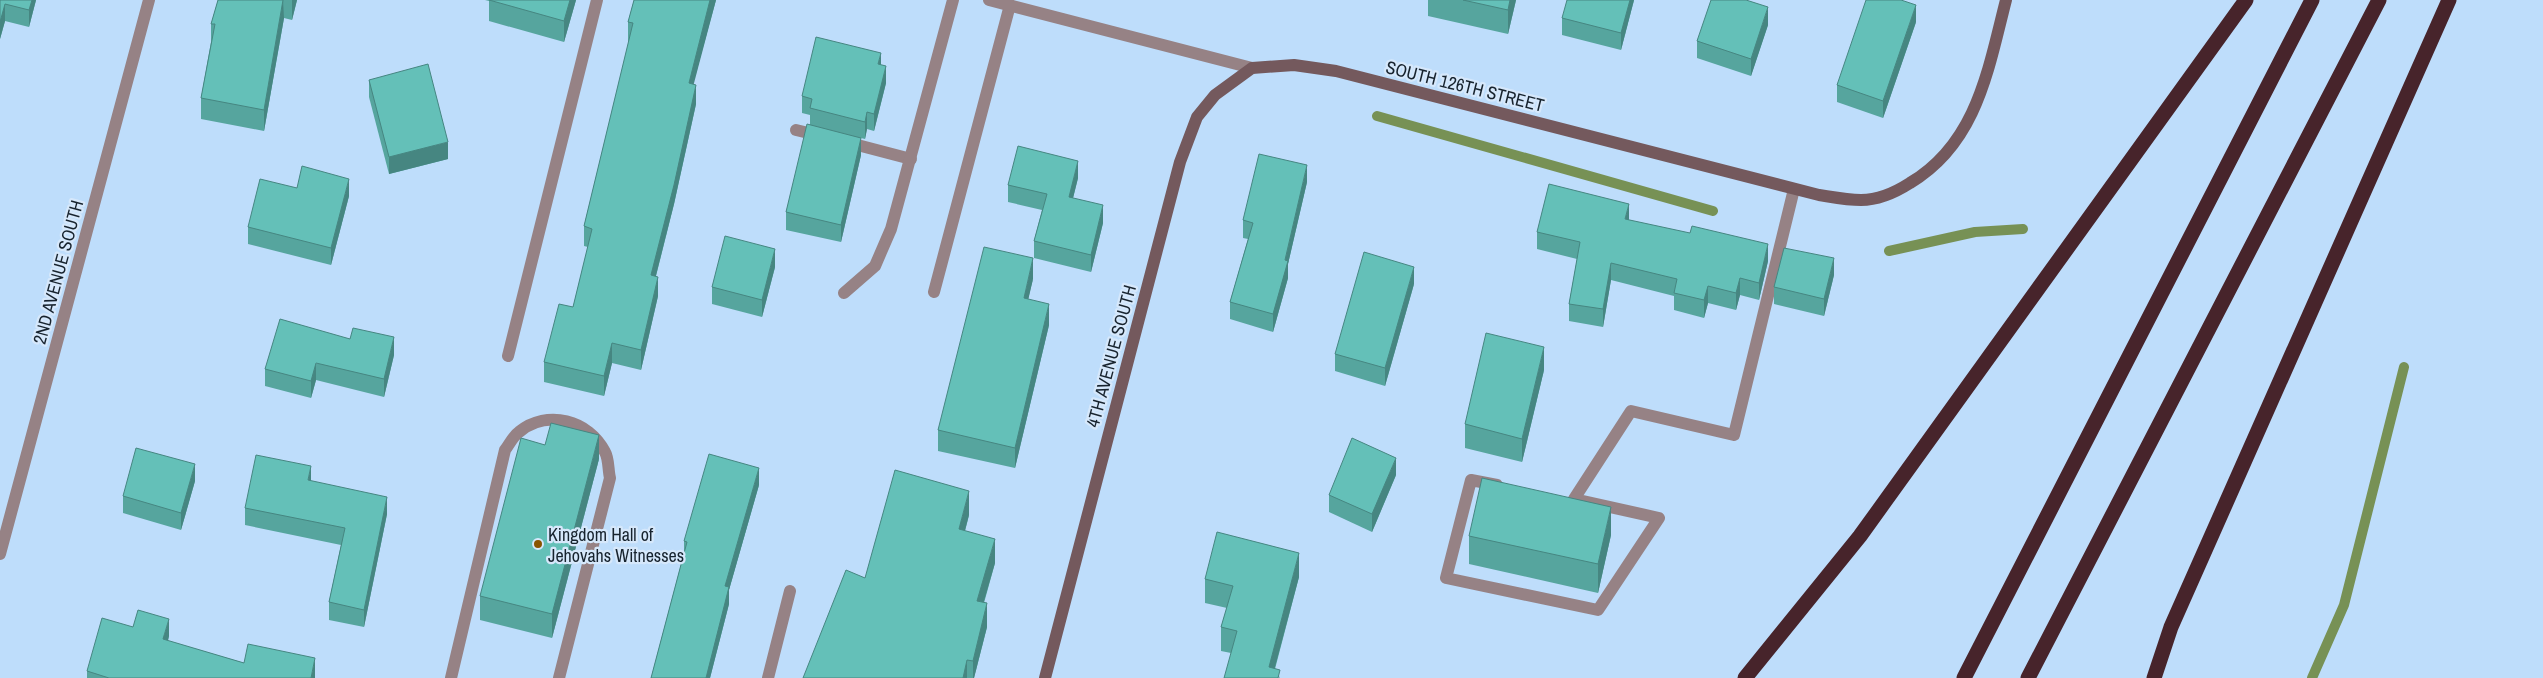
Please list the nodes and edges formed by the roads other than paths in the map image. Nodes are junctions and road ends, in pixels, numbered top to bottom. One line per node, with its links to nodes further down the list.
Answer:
1 (150, 0): 19 (street, 2ND AVENUE SOUTH)
2 (598, 0): 17 (street)
3 (953, 0): 13 (street)
4 (989, 0): 10 (street, SOUTH 126TH STREET)
5 (2006, 0): 14 (street, SOUTH 126TH STREET)
6 (2246, 0): 25 (highway)
7 (2312, 0): 26 (highway)
8 (2379, 0): 27 (highway)
9 (2449, 0): 28 (highway)
10 (1010, 5): 11 (street, SOUTH 126TH STREET); 15 (street)
11 (1252, 68): 14 (street, SOUTH 126TH STREET); 24 (street, 4TH AVENUE SOUTH)
12 (796, 130): 13 (street)
13 (911, 159): 16 (street)
14 (1794, 189): 18 (street)
15 (934, 292)
16 (844, 293)
17 (508, 356)
18 (1508, 487)
19 (0, 554)
20 (790, 591): 23 (street)
21 (451, 678): 22 (street)
22 (559, 678)
23 (768, 678)
24 (1045, 678)
25 (1746, 678)
26 (1964, 678)
27 (2028, 678)
28 (2154, 678)

